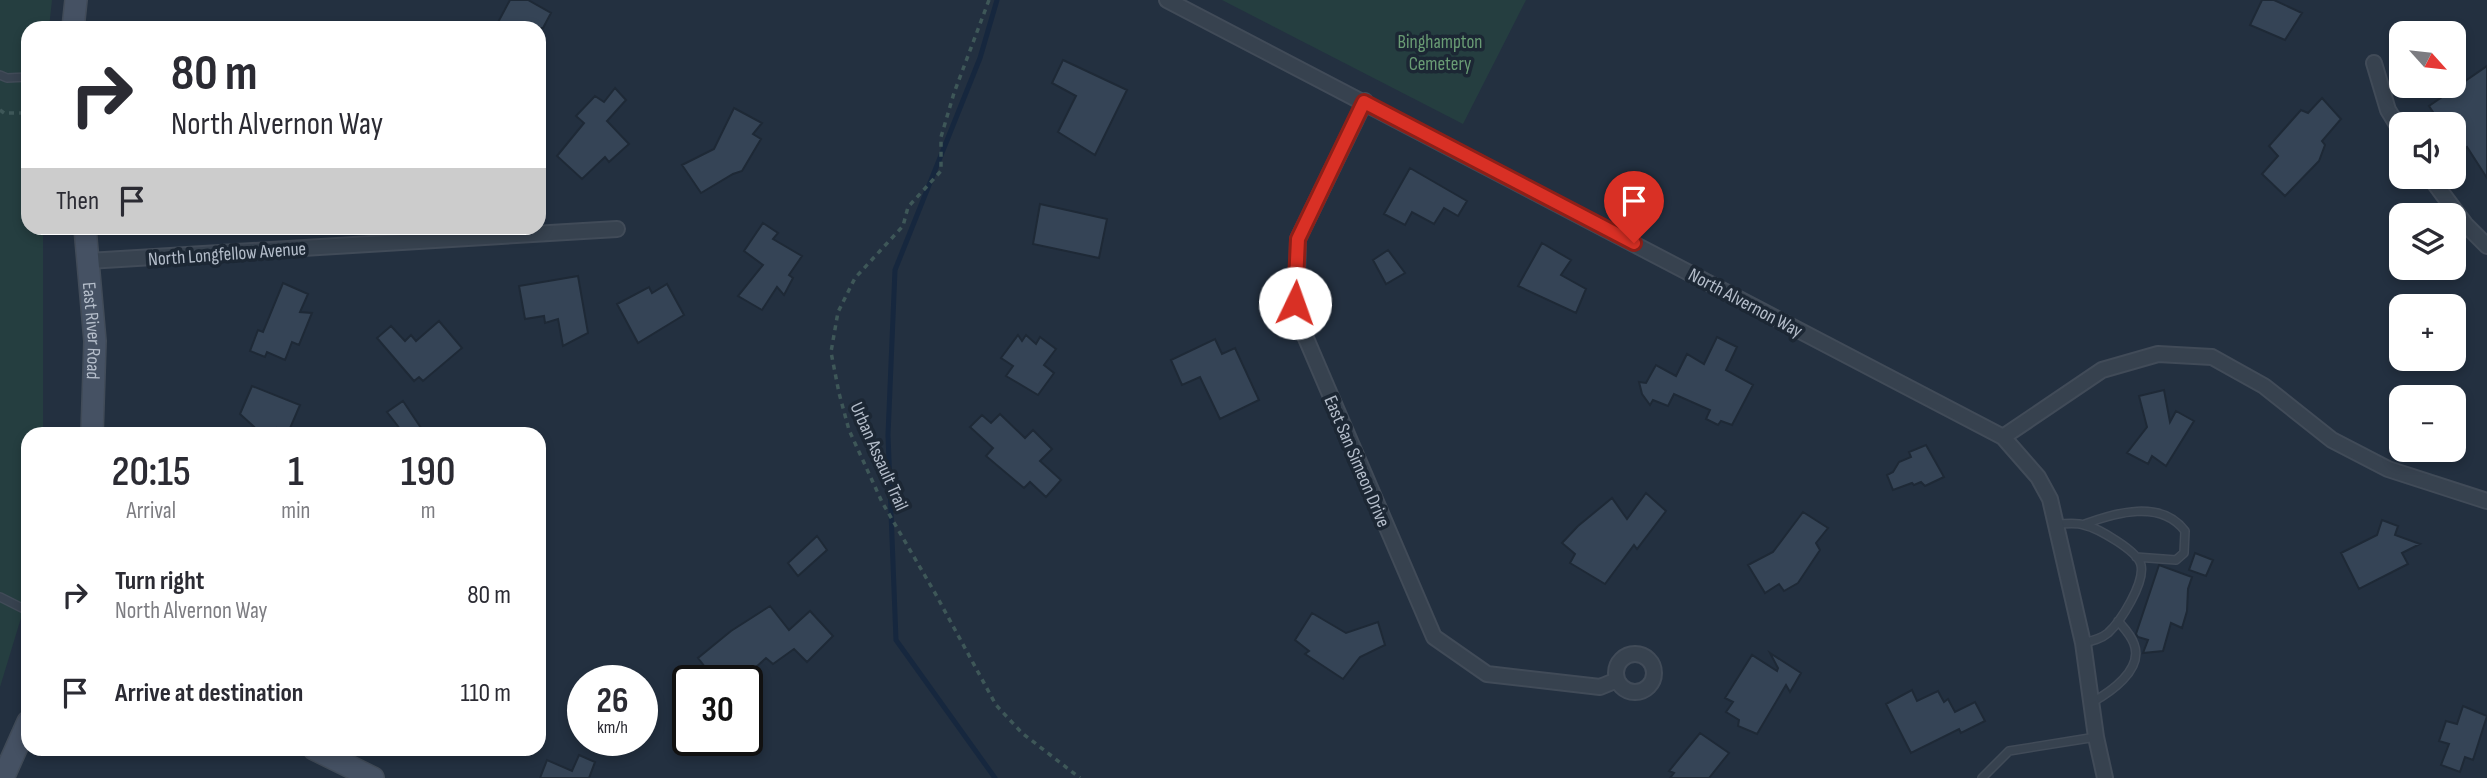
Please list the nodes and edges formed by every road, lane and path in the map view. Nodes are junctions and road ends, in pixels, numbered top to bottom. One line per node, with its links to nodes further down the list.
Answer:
1 (76, 0): 4 (street)
2 (989, 0): 36 (path, Urban Assault Trail)
3 (1167, 0): 8 (street, North Alvernon Way)
4 (74, 21)
5 (2374, 63): 10 (street)
6 (0, 75): 7 (lane)
7 (21, 77)
8 (1364, 102): 20 (street, North Alvernon Way); 29 (street, East San Simeon Drive)
9 (0, 110): 11 (path)
10 (2389, 112)
11 (21, 113)
12 (2439, 189): 17 (street)
13 (617, 229): 14 (street, North Longfellow Avenue)
14 (546, 233)
15 (86, 235): 18 (street, East River Road)
16 (518, 235): 18 (street, North Longfellow Avenue)
17 (2487, 246)
18 (88, 261): 19 (street, East River Road)
19 (92, 427)
20 (2003, 437): 21 (street); 22 (street, North Alvernon Way)
21 (2487, 501)
22 (2056, 524): 23 (lane); 28 (street, North Alvernon Way)
23 (2084, 524): 24 (lane); 24 (lane)
24 (2136, 557): 27 (lane)
25 (0, 597): 26 (lane)
26 (21, 608)
27 (2118, 621): 28 (lane); 30 (lane)
28 (2083, 643): 30 (street, North Alvernon Way)
29 (1617, 680)
30 (2091, 704): 31 (street, North Alvernon Way)
31 (2096, 737): 37 (lane); 38 (street, North Alvernon Way)
32 (21, 738): 34 (street)
33 (328, 756): 35 (street)
34 (3, 778)
35 (373, 778)
36 (1080, 778)
37 (1982, 778)
38 (2105, 778)

